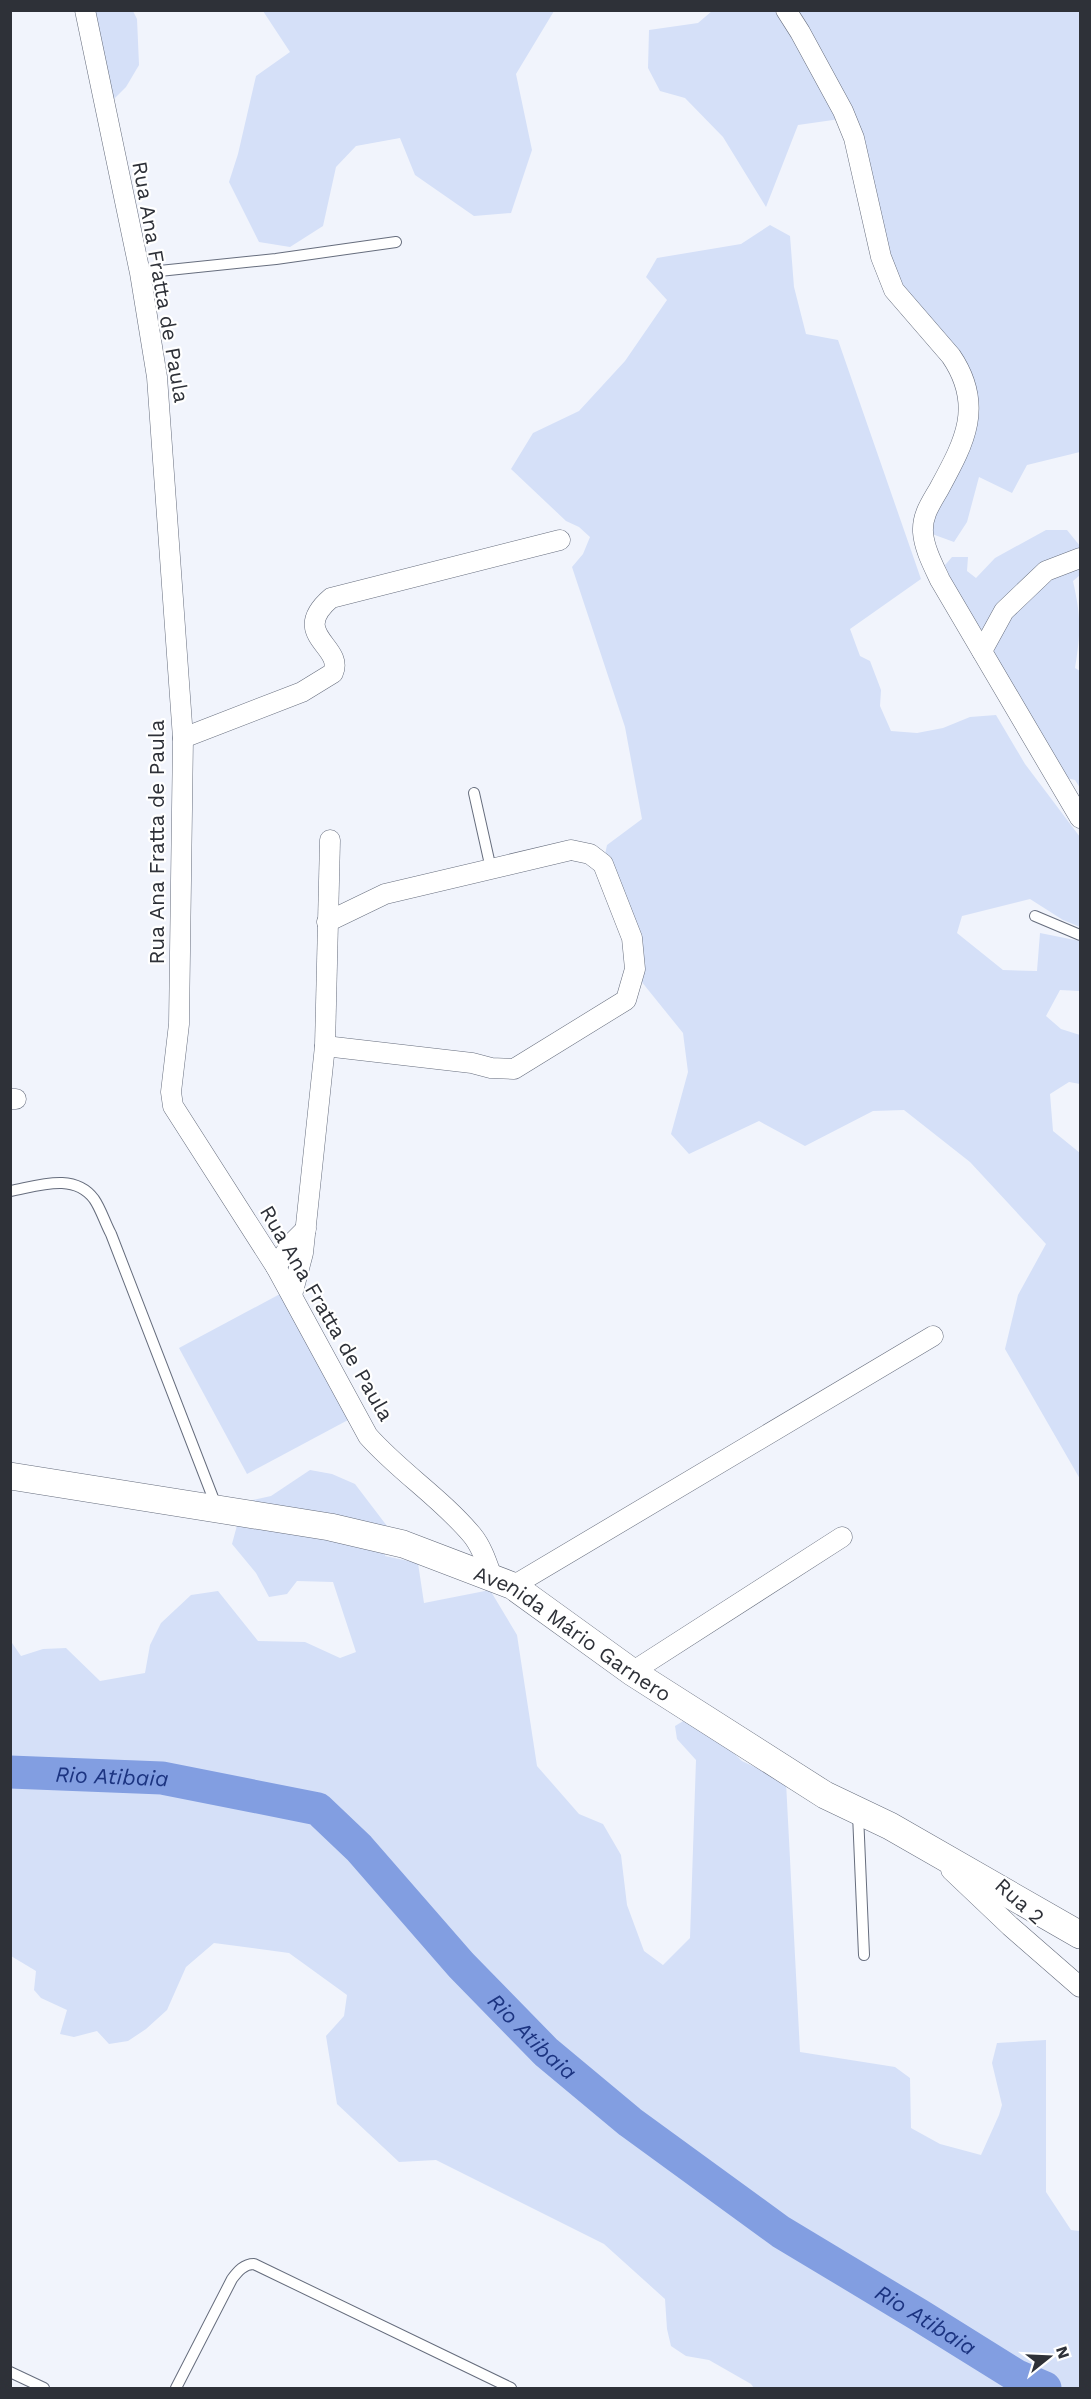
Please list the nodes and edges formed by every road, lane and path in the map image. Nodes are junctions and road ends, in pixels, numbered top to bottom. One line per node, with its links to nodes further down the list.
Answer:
1 (85, 10): 4 (street, Rua Ana Fratta de Paula)
2 (786, 10): 7 (street)
3 (396, 242): 4 (lane)
4 (140, 273): 8 (street, Rua Ana Fratta de Paula)
5 (560, 540): 8 (street)
6 (1080, 558): 7 (street)
7 (982, 651): 10 (street)
8 (183, 738): 19 (street, Rua Ana Fratta de Paula)
9 (474, 793): 12 (lane)
10 (1080, 818)
11 (330, 840): 14 (street)
12 (491, 869): 14 (street); 16 (street)
13 (1035, 916): 15 (lane)
14 (327, 922): 16 (street)
15 (1080, 935)
16 (325, 1046): 18 (street)
17 (10, 1191): 23 (lane)
18 (306, 1229): 19 (street); 20 (street)
19 (276, 1268): 20 (street, Rua Ana Fratta de Paula)
20 (292, 1295): 25 (street, Rua Ana Fratta de Paula)
21 (933, 1336): 25 (street)
22 (10, 1476): 23 (main road, Avenida Mário Garnero)
23 (218, 1509): 25 (main road, Avenida Mário Garnero)
24 (842, 1537): 26 (street)
25 (503, 1581): 26 (main road, Avenida Mário Garnero)
26 (632, 1672): 27 (main road, Avenida Mário Garnero)
27 (858, 1811): 28 (main road, Avenida Mário Garnero); 30 (lane)
28 (929, 1849): 29 (main road, Avenida Mário Garnero); 31 (street, Rua 2)
29 (1080, 1935)
30 (864, 1954)
31 (1080, 1987)
32 (10, 2372): 33 (lane)
33 (44, 2388)
34 (176, 2388): 35 (lane)
35 (511, 2388)

